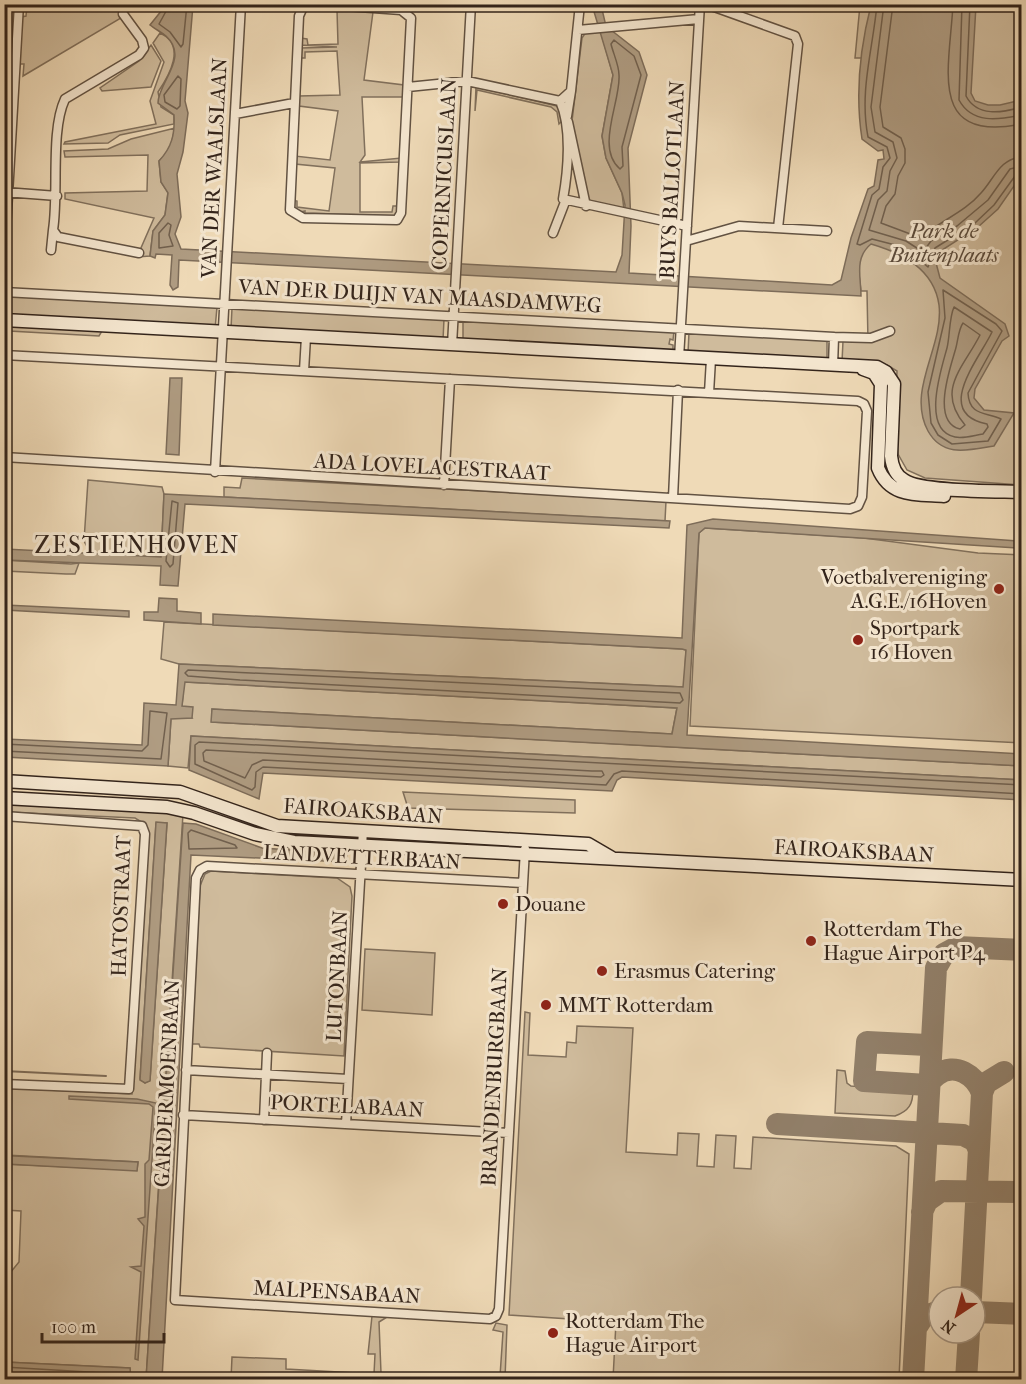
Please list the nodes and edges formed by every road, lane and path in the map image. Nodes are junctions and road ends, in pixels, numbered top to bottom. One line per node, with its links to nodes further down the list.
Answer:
1 (19, 4): 22 (street)
2 (241, 4): 17 (street, VAN DER WAALSLAAN)
3 (310, 4): 16 (street)
4 (316, 4): 13 (street)
5 (471, 4): 12 (street, COPERNICUSLAAN)
6 (700, 4): 10 (street, BUYS BALLOTLAAN)
7 (706, 4): 27 (street)
8 (580, 7): 11 (street)
9 (123, 14): 23 (street)
10 (699, 18): 11 (street); 26 (street, BUYS BALLOTLAAN)
11 (585, 29): 14 (street)
12 (467, 81): 13 (street); 15 (street); 37 (street, COPERNICUSLAAN)
13 (408, 87): 16 (street)
14 (571, 91): 15 (street); 18 (street)
15 (560, 101): 18 (street)
16 (294, 103): 17 (street)
17 (236, 114): 36 (street, VAN DER WAALSLAAN)
18 (567, 118): 19 (street)
19 (571, 156): 20 (street); 21 (street)
20 (567, 180): 21 (street); 24 (street)
21 (581, 180): 25 (street)
22 (7, 192): 23 (street); 34 (street)
23 (57, 195): 28 (street)
24 (565, 202): 25 (street); 30 (street)
25 (586, 206): 26 (street)
26 (687, 226): 31 (street, BUYS BALLOTLAAN)
27 (778, 228): 29 (street); 31 (street)
28 (53, 230): 32 (street); 33 (street)
29 (827, 231)
30 (553, 233)
31 (686, 242): 39 (street, BUYS BALLOTLAAN)
32 (51, 250)
33 (139, 253)
34 (4, 264)
35 (4, 292): 36 (street, VAN DER DUIJN VAN MAASDAMWEG)
36 (224, 305): 37 (street, VAN DER DUIJN VAN MAASDAMWEG); 41 (street, VAN DER WAALSLAAN)
37 (454, 316): 39 (street, VAN DER DUIJN VAN MAASDAMWEG); 44 (street, COPERNICUSLAAN)
38 (4, 320): 41 (main road)
39 (681, 329): 43 (street, VAN DER DUIJN VAN MAASDAMWEG); 46 (street, BUYS BALLOTLAAN)
40 (890, 331): 43 (street, VAN DER DUIJN VAN MAASDAMWEG)
41 (223, 333): 42 (main road); 48 (street, VAN DER WAALSLAAN)
42 (306, 337): 44 (main road); 51 (street)
43 (834, 337): 49 (street)
44 (452, 345): 46 (main road)
45 (4, 355): 48 (street)
46 (680, 358): 47 (main road)
47 (711, 359): 49 (main road); 54 (street)
48 (221, 366): 51 (street); 56 (street, VAN DER WAALSLAAN)
49 (833, 366): 50 (main road)
50 (850, 367): 58 (main road); 60 (main road)
51 (304, 370): 52 (street)
52 (450, 379): 53 (street); 57 (street)
53 (678, 390): 54 (street); 59 (street)
54 (709, 393): 59 (street, ADA LOVELACESTRAAT)
55 (4, 457): 56 (street, ADA LOVELACESTRAAT)
56 (215, 472): 57 (street, ADA LOVELACESTRAAT)
57 (444, 485): 59 (street, ADA LOVELACESTRAAT)
58 (1022, 492)
59 (673, 498)
60 (1022, 500)
61 (4, 781): 64 (main road, FAIROAKSBAAN)
62 (4, 798): 66 (main road, FAIROAKSBAAN)
63 (4, 816): 77 (street, HATOSTRAAT)
64 (363, 830): 65 (main road, FAIROAKSBAAN); 66 (street, LUTONBAAN)
65 (525, 840): 67 (street, BRANDENBURGBAAN); 68 (main road, FAIROAKSBAAN)
66 (362, 844): 67 (main road, FAIROAKSBAAN); 70 (street, LUTONBAAN)
67 (525, 854): 68 (main road, FAIROAKSBAAN); 72 (street, BRANDENBURGBAAN)
68 (613, 859): 71 (main road, FAIROAKSBAAN)
69 (200, 870): 70 (street, LANDVETTERBAAN); 74 (street, GARDERMOENBAAN)
70 (360, 875): 72 (street, LANDVETTERBAAN); 76 (street, LUTONBAAN)
71 (1022, 880)
72 (523, 884): 81 (street, BRANDENBURGBAAN)
73 (267, 1053): 75 (street)
74 (186, 1070): 75 (street); 78 (street, GARDERMOENBAAN)
75 (266, 1074): 76 (street); 79 (street)
76 (348, 1079): 80 (street, LUTONBAAN)
77 (4, 1084)
78 (183, 1116): 79 (street, PORTELABAAN); 82 (street, GARDERMOENBAAN)
79 (264, 1120): 80 (street, PORTELABAAN)
80 (346, 1124): 81 (street, PORTELABAAN)
81 (509, 1133): 83 (street, BRANDENBURGBAAN)
82 (175, 1300): 83 (street, MALPENSABAAN)
83 (496, 1316)

